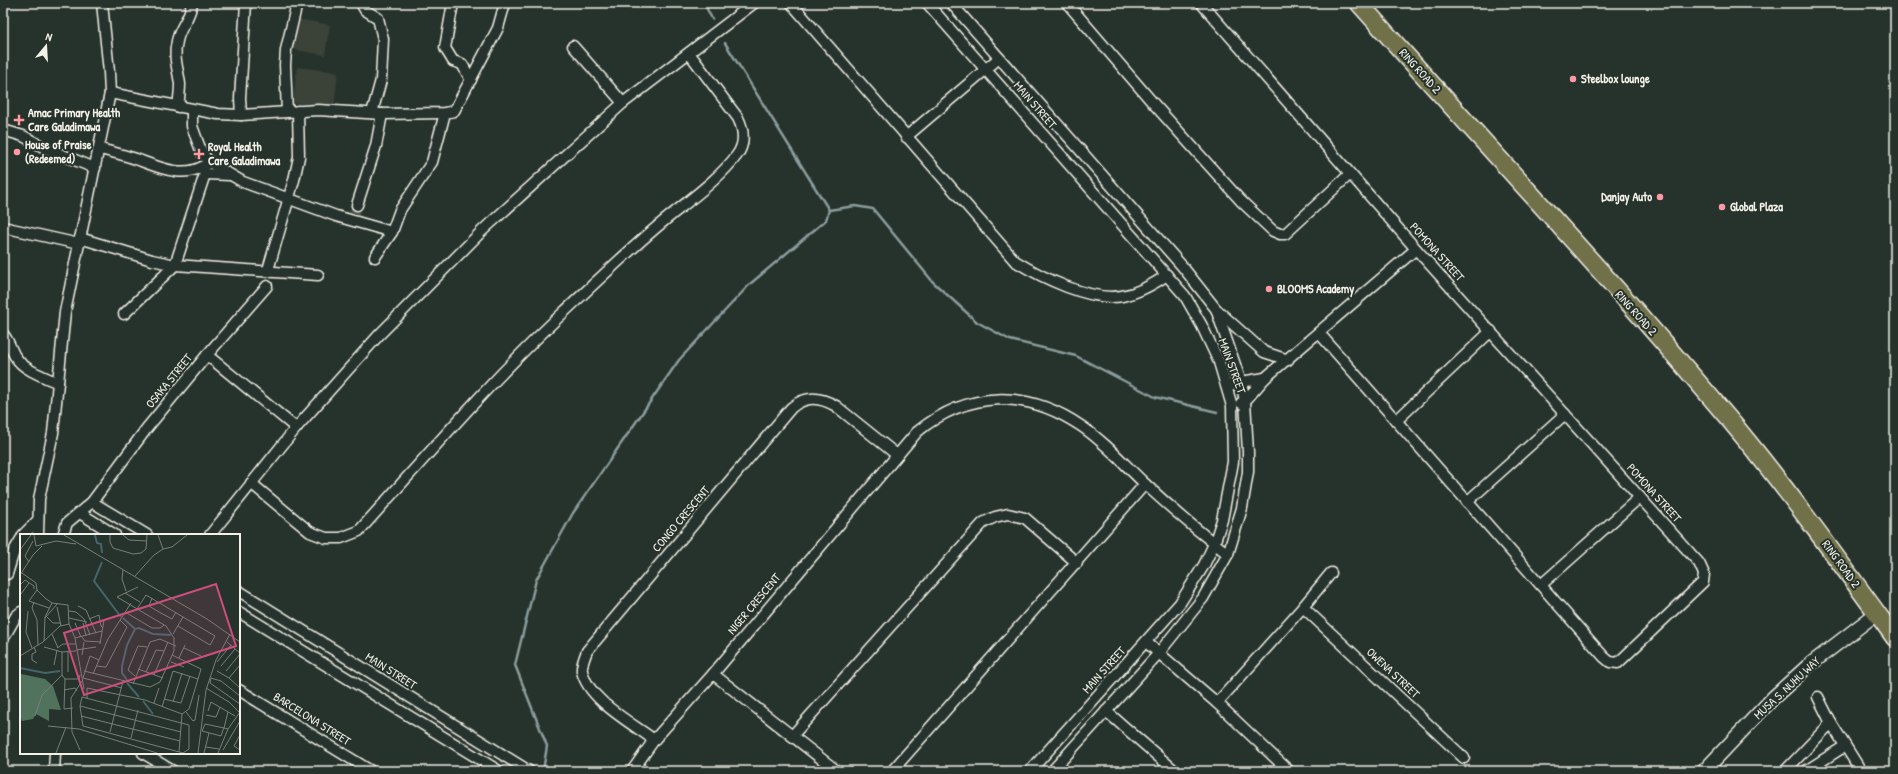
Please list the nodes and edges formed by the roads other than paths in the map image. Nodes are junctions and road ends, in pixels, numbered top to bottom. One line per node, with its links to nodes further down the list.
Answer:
1 (102, 3): 20 (street)
2 (192, 3): 22 (street)
3 (246, 3): 27 (street)
4 (297, 3): 24 (street)
5 (361, 3): 25 (street)
6 (453, 3): 19 (street)
7 (505, 3): 19 (street)
8 (754, 3): 16 (street)
9 (791, 3): 29 (street)
10 (927, 3): 18 (street, MAIN STREET)
11 (951, 3): 17 (street, MAIN STREET)
12 (1066, 3): 33 (street)
13 (1201, 3): 33 (street, POMONA STREET)
14 (1359, 3): 87 (main road, RING ROAD 2)
15 (573, 46): 21 (street)
16 (690, 52): 21 (street); 63 (street)
17 (999, 58): 18 (street); 46 (street, MAIN STREET)
18 (986, 69): 29 (street); 44 (street, MAIN STREET)
19 (471, 80): 26 (street)
20 (110, 93): 22 (street); 30 (street)
21 (623, 103): 61 (street)
22 (178, 107): 23 (street)
23 (192, 110): 27 (street); 32 (street)
24 (292, 112): 25 (street); 27 (street); 34 (street)
25 (377, 113): 26 (street); 35 (street)
26 (445, 113): 37 (street)
27 (241, 115)
28 (3, 130): 31 (street)
29 (906, 137): 44 (street)
30 (100, 150): 31 (street); 32 (street)
31 (95, 168): 38 (street)
32 (205, 168): 34 (street); 41 (street)
33 (1350, 174): 39 (street, POMONA STREET)
34 (289, 198): 35 (street); 42 (street)
35 (354, 213): 37 (street)
36 (3, 227): 38 (street)
37 (392, 232): 40 (street)
38 (80, 241): 41 (street); 55 (street)
39 (1416, 248): 48 (street, POMONA STREET); 50 (street)
40 (375, 257)
41 (175, 265): 42 (street); 47 (street)
42 (268, 270): 43 (street)
43 (318, 275)
44 (1167, 275): 56 (street, MAIN STREET)
45 (267, 286): 51 (street)
46 (1216, 308): 52 (street); 54 (street, MAIN STREET)
47 (124, 314)
48 (1491, 331): 59 (street, POMONA STREET); 60 (street)
49 (3, 334): 55 (street)
50 (1319, 334): 52 (street); 60 (street, POMONA STREET)
51 (208, 355): 61 (street, OSAKA STREET); 66 (street, OSAKA STREET)
52 (1288, 360): 53 (street)
53 (1265, 378): 54 (street); 57 (street)
54 (1241, 382): 56 (street); 57 (street, MAIN STREET)
55 (58, 383): 69 (street)
56 (1227, 387): 58 (street, MAIN STREET)
57 (1245, 401): 58 (street); 78 (street, MAIN STREET)
58 (1232, 406): 77 (street, MAIN STREET)
59 (1565, 414): 65 (street, POMONA STREET); 67 (street)
60 (1396, 421): 67 (street, POMONA STREET)
61 (296, 428): 63 (street)
62 (897, 455): 64 (street, NIGER CRESCENT); 92 (street, NIGER CRESCENT); 99 (street, CONGO CRESCENT)
63 (251, 483): 75 (street)
64 (1145, 484): 77 (street, NIGER CRESCENT); 79 (street)
65 (1640, 497): 82 (street); 82 (street, POMONA STREET)
66 (92, 502): 68 (street, OSAKA STREET); 74 (street)
67 (1467, 502): 82 (street, POMONA STREET)
68 (80, 513): 72 (street, OSAKA STREET); 73 (street)
69 (38, 520): 70 (street); 71 (street)
70 (25, 534)
71 (38, 534)
72 (63, 534)
73 (114, 534)
74 (145, 534)
75 (211, 534)
76 (20, 541): 81 (street)
77 (1214, 544): 78 (street, NIGER CRESCENT); 90 (street, MAIN STREET)
78 (1228, 554): 91 (street, MAIN STREET)
79 (1077, 563): 98 (street); 112 (street)
80 (1331, 573): 84 (street)
81 (4, 576)
82 (1541, 585)
83 (240, 592): 103 (street, MAIN STREET)
84 (1303, 607): 95 (street); 104 (street, OWENA STREET)
85 (20, 613): 89 (street)
86 (240, 613): 105 (street)
87 (1877, 613): 88 (main road, RING ROAD 2); 117 (street, MUSA S. NUHU WAY)
88 (1895, 638)
89 (3, 639)
90 (1146, 642): 91 (street); 113 (street, MAIN STREET)
91 (1158, 654): 95 (street); 96 (street, MAIN STREET)
92 (713, 674): 98 (street); 99 (street, NIGER CRESCENT)
93 (240, 691): 108 (street, BARCELONA STREET)
94 (1818, 697): 97 (street)
95 (1217, 703): 116 (street)
96 (1106, 711): 114 (street, MAIN STREET); 115 (street)
97 (1831, 723): 100 (street); 118 (street)
98 (792, 736): 111 (street)
99 (654, 740): 110 (street, NIGER CRESCENT)
100 (1845, 746): 119 (street); 120 (street)
101 (55, 754): 106 (street)
102 (144, 754): 107 (street)
103 (502, 754): 105 (street); 109 (street, MAIN STREET)
104 (1464, 758)
105 (495, 770)
106 (54, 771)
107 (173, 771)
108 (371, 771)
109 (529, 771)
110 (632, 771)
111 (837, 771)
112 (892, 771)
113 (1030, 771)
114 (1052, 771)
115 (1175, 771)
116 (1289, 771)
117 (1704, 771)
118 (1785, 771)
119 (1806, 771)
120 (1861, 771)

